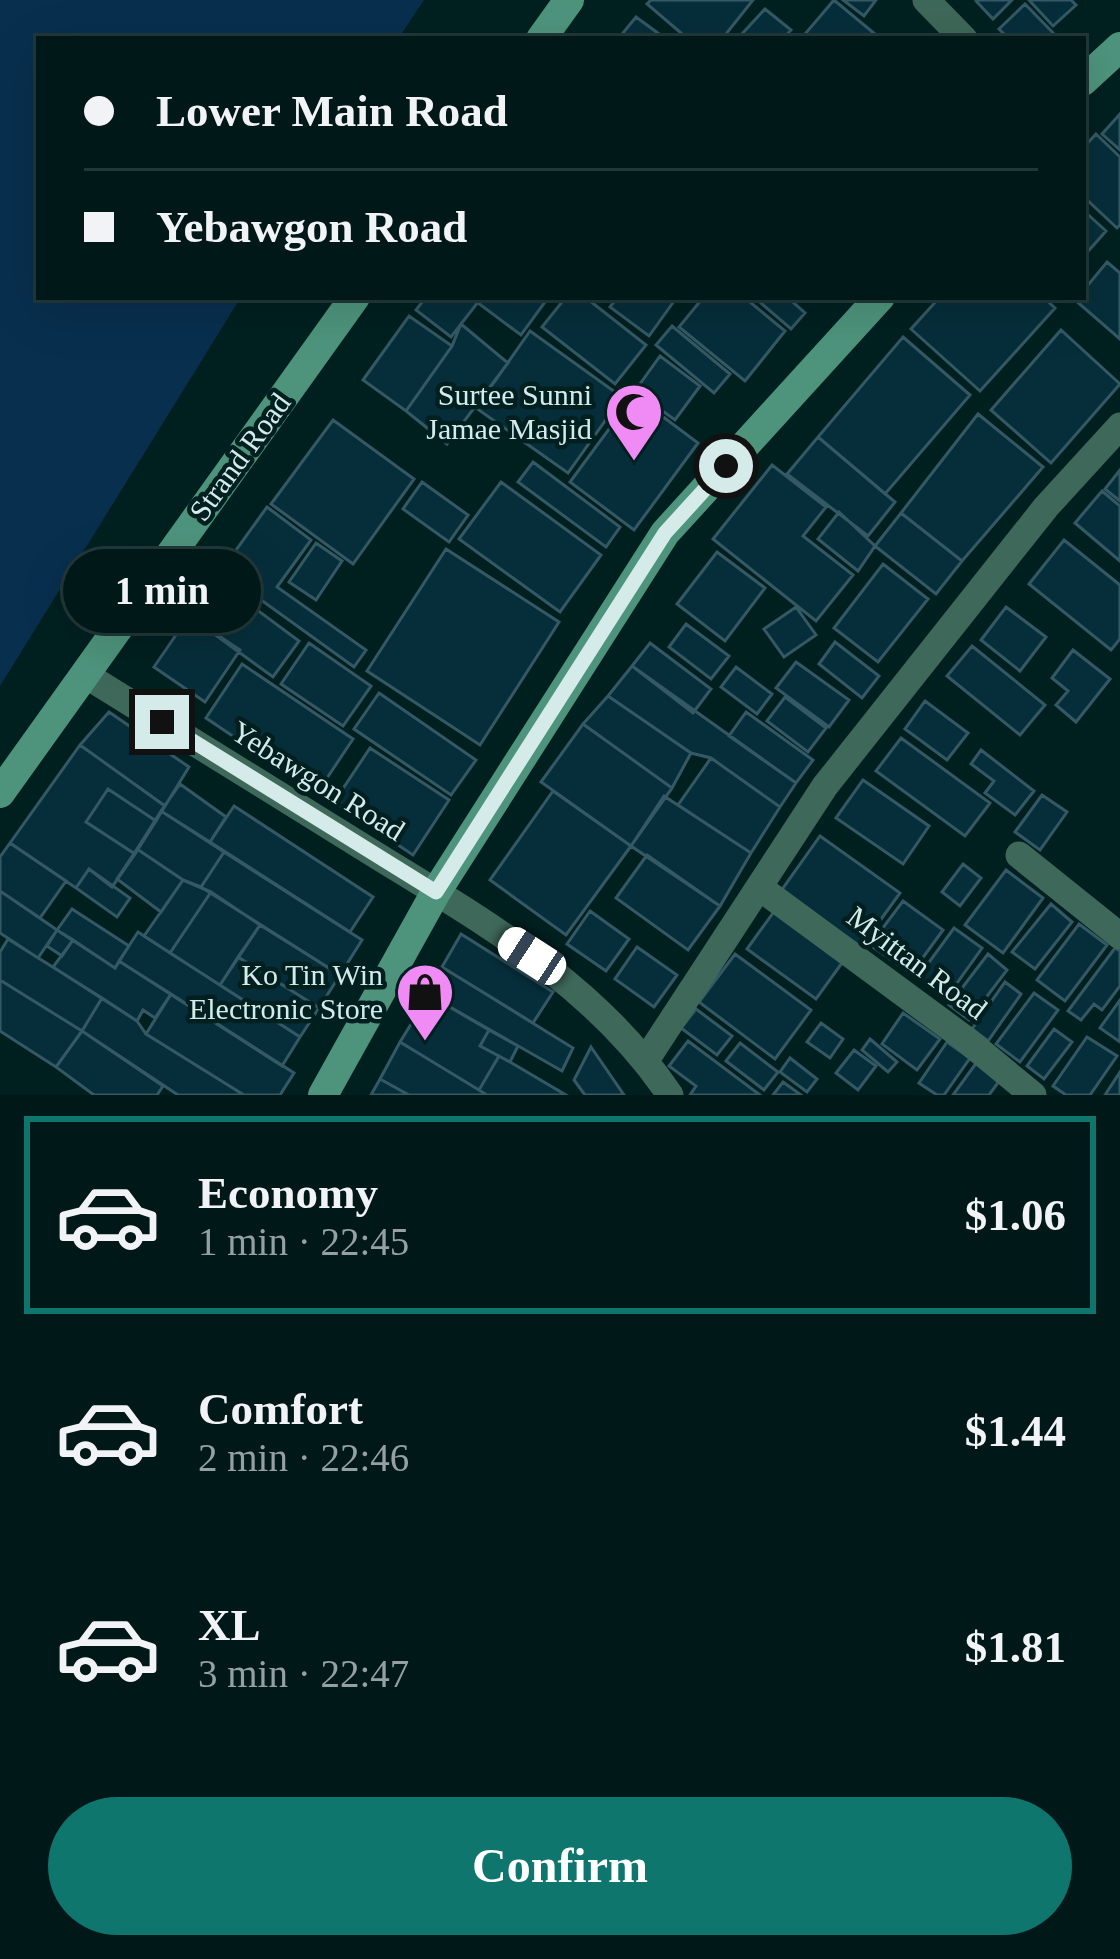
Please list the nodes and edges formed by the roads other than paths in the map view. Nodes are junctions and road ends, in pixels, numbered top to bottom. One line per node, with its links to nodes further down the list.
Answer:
1 (569, 0): 2 (main road)
2 (543, 36)
3 (1120, 47): 4 (main road)
4 (1086, 78)
5 (353, 300): 8 (main road, Strand Road)
6 (877, 300): 12 (main road)
7 (1120, 426): 11 (street)
8 (84, 674): 9 (main road, Strand Road); 12 (street, Yebawgon Road)
9 (0, 794)
10 (1018, 855): 13 (street)
11 (760, 887): 14 (street); 17 (street, Myittan Road)
12 (436, 892): 14 (street, Yebawgon Road); 15 (main road)
13 (1120, 936)
14 (646, 1060): 16 (street, Yebawgon Road)
15 (323, 1095)
16 (670, 1095)
17 (1033, 1095)

